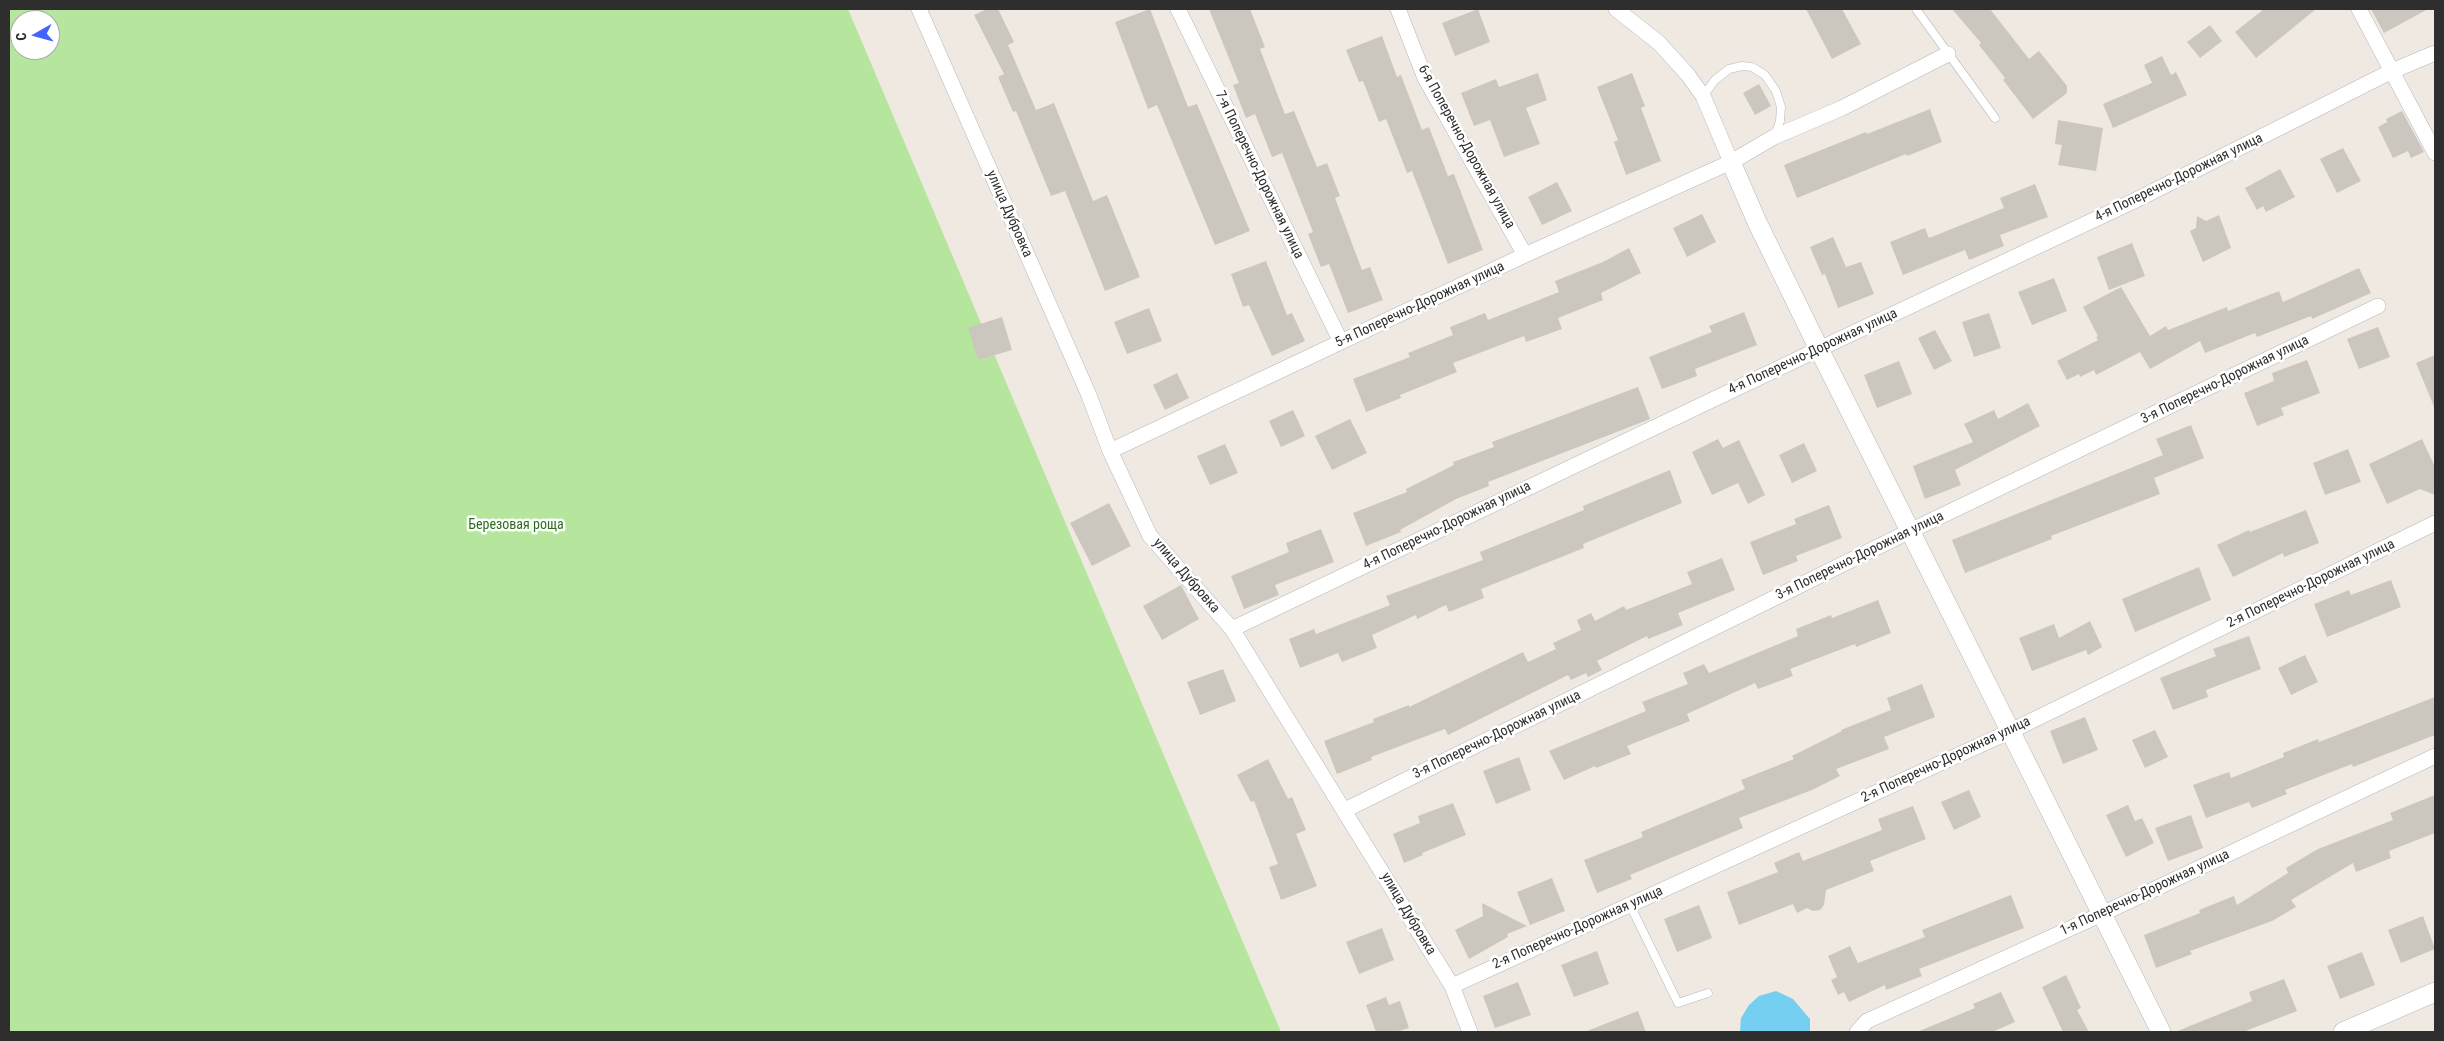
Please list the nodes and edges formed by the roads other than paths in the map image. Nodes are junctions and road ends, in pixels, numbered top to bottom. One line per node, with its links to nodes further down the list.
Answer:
1 (919, 9): 19 (street, улица Дубровка)
2 (1178, 9): 17 (street, 7-я Поперечно-Дорожная улица)
3 (1398, 9): 15 (street, 6-я Поперечно-Дорожная улица)
4 (1916, 9): 8 (lane)
5 (2359, 9): 9 (street)
6 (1626, 11): 10 (street)
7 (2435, 53): 9 (street, 4-я Поперечно-Дорожная улица)
8 (1948, 54): 11 (lane); 12 (street)
9 (2392, 71): 13 (street); 18 (street, 4-я Поперечно-Дорожная улица)
10 (1703, 96): 12 (lane); 14 (street)
11 (1995, 118)
12 (1774, 137): 14 (street)
13 (2435, 154)
14 (1731, 162): 15 (street, 5-я Поперечно-Дорожная улица); 18 (street)
15 (1526, 255): 17 (street, 5-я Поперечно-Дорожная улица)
16 (2378, 306): 21 (street, 3-я Поперечно-Дорожная улица)
17 (1341, 342): 19 (street, 5-я Поперечно-Дорожная улица)
18 (1819, 349): 21 (street); 22 (street, 4-я Поперечно-Дорожная улица)
19 (1110, 451): 22 (street, улица Дубровка)
20 (2435, 523): 23 (street, 2-я Поперечно-Дорожная улица)
21 (1912, 530): 23 (street); 25 (street, 3-я Поперечно-Дорожная улица)
22 (1232, 629): 25 (street, улица Дубровка)
23 (2011, 731): 26 (street, 2-я Поперечно-Дорожная улица); 27 (street)
24 (2435, 756): 27 (street, 1-я Поперечно-Дорожная улица)
25 (1345, 810): 28 (street, улица Дубровка)
26 (1630, 905): 28 (street, 2-я Поперечно-Дорожная улица); 30 (lane)
27 (2102, 914): 32 (street, 1-я Поперечно-Дорожная улица); 33 (street)
28 (1452, 986): 31 (street, улица Дубровка)
29 (2435, 992): 34 (street)
30 (1708, 993)
31 (1470, 1032)
32 (1857, 1032)
33 (2162, 1032)
34 (2343, 1032)

